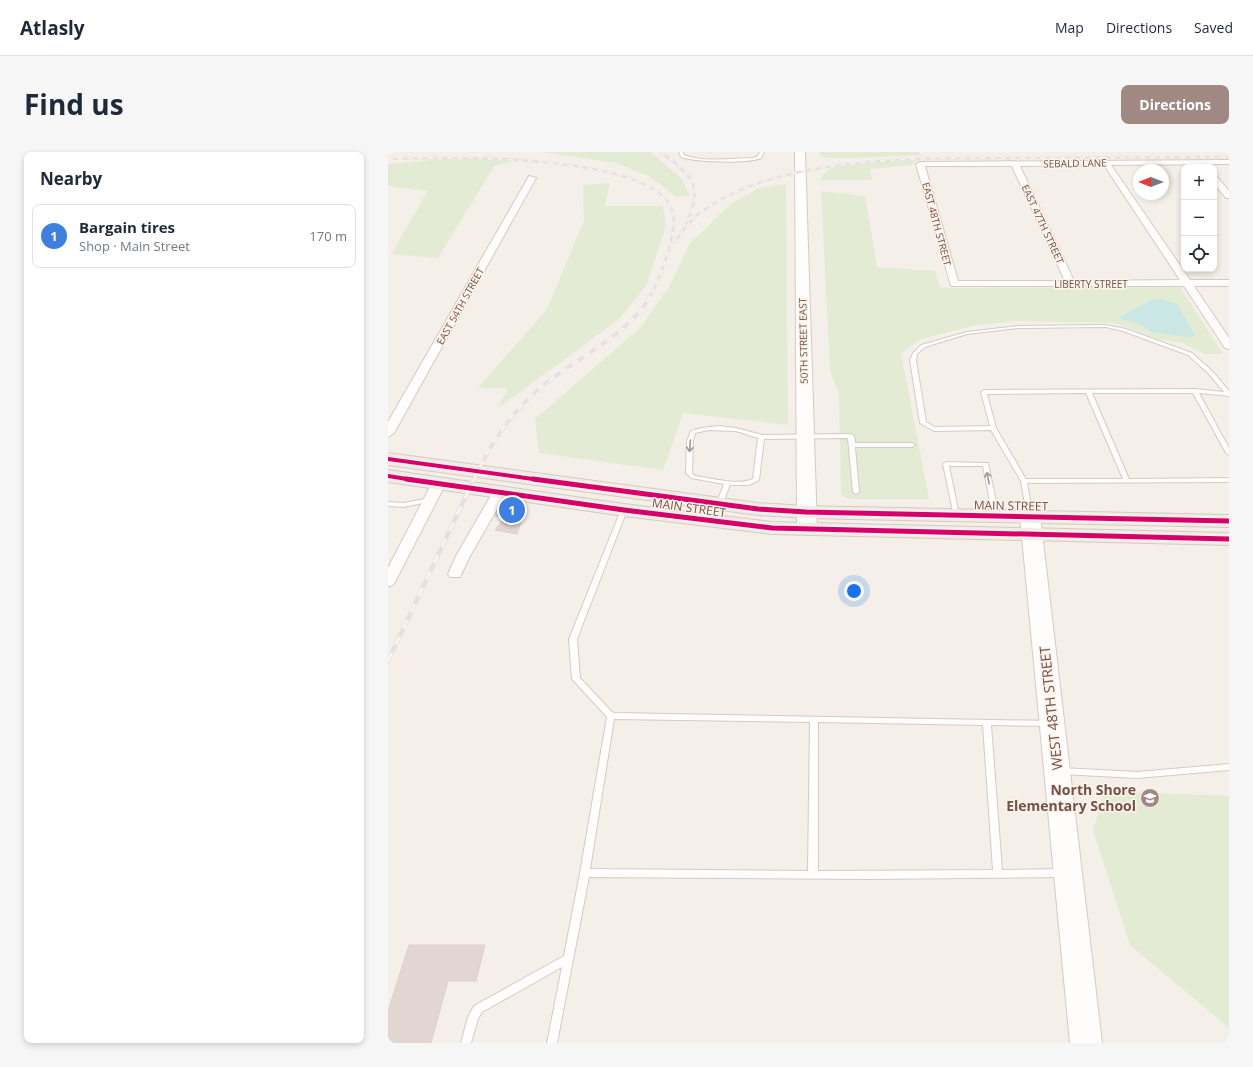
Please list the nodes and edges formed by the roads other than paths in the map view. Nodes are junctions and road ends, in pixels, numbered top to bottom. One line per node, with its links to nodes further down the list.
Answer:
1 (681, 152): 2 (lane)
2 (762, 152)
3 (800, 152): 23 (street, 50TH STREET EAST)
4 (1106, 162): 6 (street, SEBALD LANE); 8 (street, SEBALD LANE); 12 (street)
5 (1229, 162): 8 (street, SEBALD LANE)
6 (1015, 163): 7 (street, SEBALD LANE); 15 (street, EAST 47TH STREET)
7 (920, 164): 14 (street, EAST 48TH STREET)
8 (1201, 164)
9 (532, 178): 21 (street, EAST 54TH STREET)
10 (1217, 182): 11 (street)
11 (1229, 196)
12 (1188, 283): 13 (street, LIBERTY STREET); 15 (street, LIBERTY STREET); 16 (street)
13 (1229, 283)
14 (954, 284): 15 (street, LIBERTY STREET)
15 (1071, 284)
16 (1229, 346)
17 (1088, 391): 18 (lane); 20 (lane); 31 (lane)
18 (1195, 391): 19 (lane); 26 (lane)
19 (1229, 394): 20 (lane)
20 (993, 428): 30 (lane)
21 (388, 433)
22 (761, 437): 23 (lane); 32 (lane); 32 (lane, one-way to 32)
23 (805, 437): 24 (lane); 41 (street, 50TH STREET EAST)
24 (852, 445): 25 (lane); 35 (lane)
25 (912, 445)
26 (1229, 453)
27 (388, 459): 37 (main road, MAIN STREET)
28 (388, 476): 33 (main road, MAIN STREET)
29 (1229, 480): 31 (lane)
30 (1024, 481): 31 (lane); 43 (lane)
31 (1127, 481)
32 (728, 483): 37 (lane)
33 (434, 492): 34 (main road, MAIN STREET); 36 (lane); 46 (street)
34 (500, 492): 38 (main road, MAIN STREET); 45 (street)
35 (856, 492)
36 (388, 504)
37 (718, 505): 41 (main road, MAIN STREET)
38 (624, 510): 41 (main road, MAIN STREET); 47 (lane)
39 (956, 515): 40 (main road, MAIN STREET); 40 (lane, one-way to 39); 41 (main road, MAIN STREET)
40 (996, 516): 43 (main road, MAIN STREET)
41 (807, 521): 43 (main road, MAIN STREET)
42 (1229, 521): 43 (main road, MAIN STREET)
43 (1031, 525): 44 (main road, MAIN STREET); 50 (street, WEST 48TH STREET)
44 (1229, 539)
45 (455, 574)
46 (388, 582)
47 (611, 716): 48 (lane); 53 (lane)
48 (814, 719): 49 (lane); 55 (lane)
49 (987, 723): 50 (lane); 56 (lane)
50 (1052, 723): 52 (street, WEST 48TH STREET)
51 (1229, 767): 52 (lane)
52 (1057, 770): 54 (street, WEST 48TH STREET)
53 (585, 873): 55 (lane); 57 (lane)
54 (1068, 873): 56 (lane); 60 (street, WEST 48TH STREET)
55 (813, 874): 56 (lane)
56 (998, 874)
57 (569, 958): 58 (lane); 59 (lane)
58 (466, 1043)
59 (552, 1043)
60 (1086, 1043)

